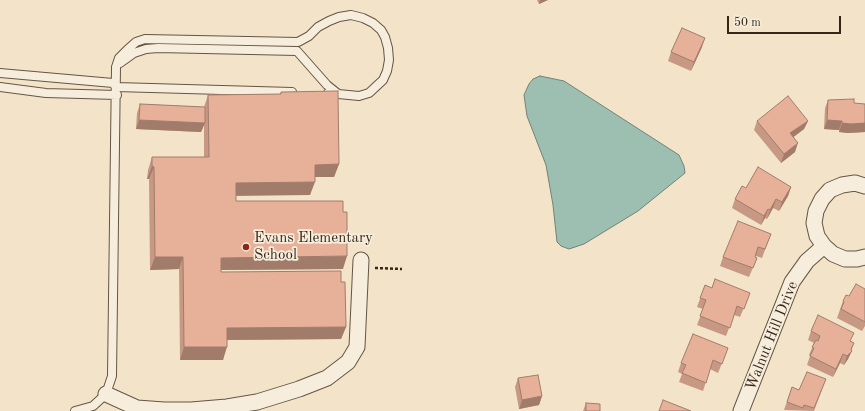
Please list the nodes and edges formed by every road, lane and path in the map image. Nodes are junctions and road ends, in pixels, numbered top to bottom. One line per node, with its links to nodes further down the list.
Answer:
1 (116, 67): 4 (lane); 7 (lane); 7 (lane)
2 (0, 73): 4 (lane)
3 (0, 87): 4 (lane)
4 (116, 91): 5 (lane); 13 (lane)
5 (298, 92)
6 (322, 93): 7 (lane)
7 (337, 93)
8 (865, 186): 9 (street)
9 (824, 246): 10 (street); 15 (street, Walnut Hill Drive)
10 (865, 257)
11 (361, 264): 12 (path); 13 (street)
12 (402, 269)
13 (106, 394): 14 (lane)
14 (74, 411)
15 (741, 411)

